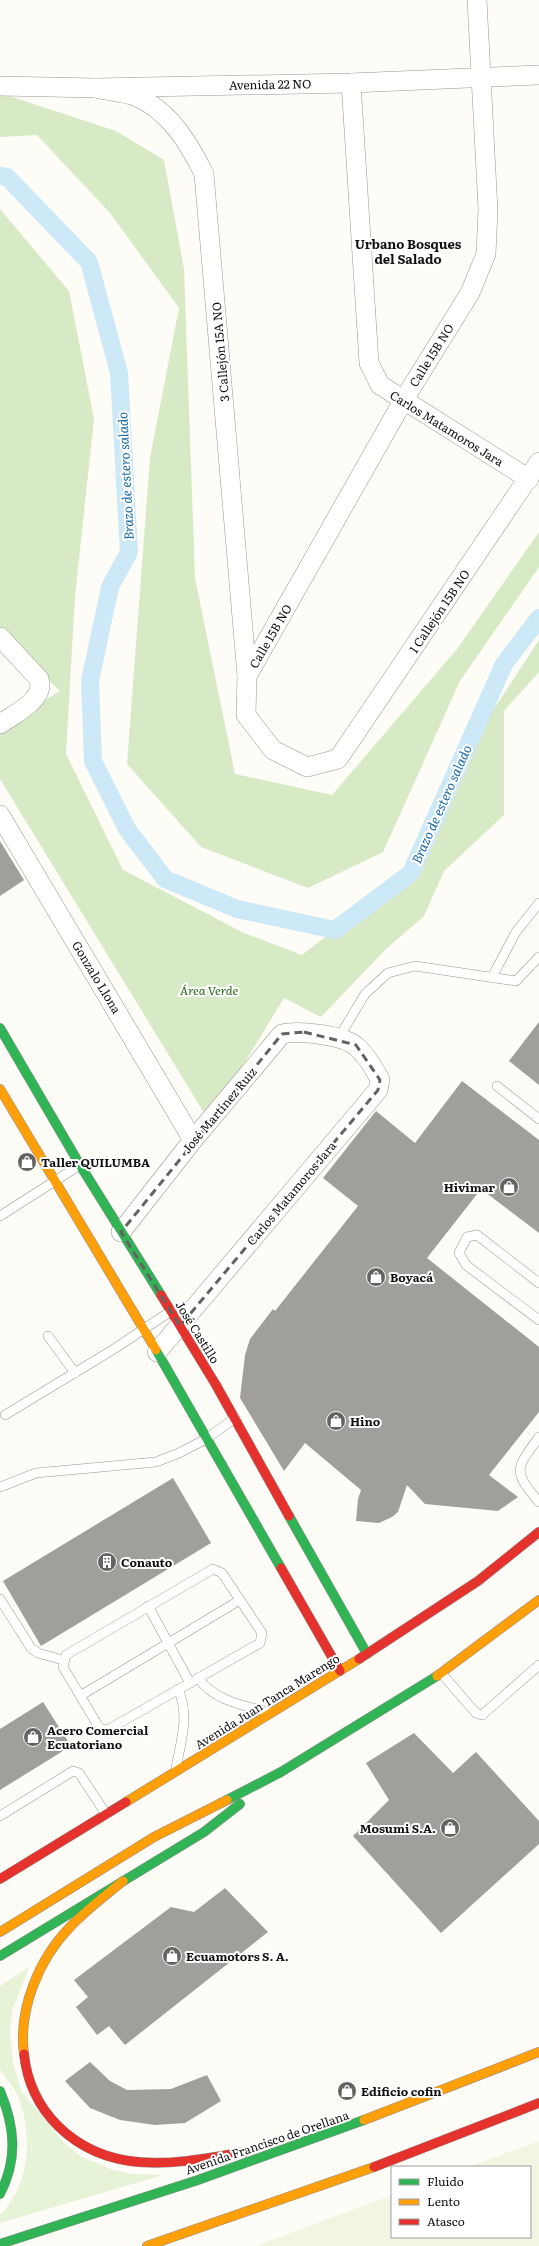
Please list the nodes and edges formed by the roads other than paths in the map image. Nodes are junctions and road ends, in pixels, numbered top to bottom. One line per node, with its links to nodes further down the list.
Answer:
1 (477, 0): 3 (street, Calle 15B NO)
2 (539, 75): 3 (street, Avenida 22 NO)
3 (481, 77): 4 (street, Avenida 22 NO); 7 (street, Calle 15B NO)
4 (350, 83): 6 (street, Avenida 22 NO); 7 (street, Carlos Matamoros Jara)
5 (0, 86): 6 (street, Avenida 22 NO)
6 (96, 88): 11 (street, 3 Callejón 15A NO)
7 (402, 401): 9 (street, Carlos Matamoros Jara); 11 (street, Calle 15B NO)
8 (539, 462): 9 (street, 1 Callejón 15B NO)
9 (529, 479): 13 (street, 1 Callejón 15B NO)
10 (0, 636): 12 (street)
11 (247, 676): 13 (street, 3 Callejón 15A NO)
12 (0, 724)
13 (338, 759)
14 (0, 815): 25 (street, Gonzalo Llona)
15 (539, 903): 17 (lane)
16 (539, 957): 17 (lane)
17 (492, 977): 19 (lane)
18 (0, 1028): 20 (main road, José Castillo)
19 (338, 1038): 25 (street, José Martínez Ruiz); 31 (street, Carlos Matamoros Jara)
20 (15, 1053): 21 (main road); 26 (main road, José Castillo)
21 (5, 1059)
22 (497, 1086): 24 (lane)
23 (0, 1089): 27 (main road)
24 (539, 1119)
25 (193, 1140): 29 (street, José Martínez Ruiz)
26 (80, 1165): 27 (lane); 29 (main road, José Castillo)
27 (54, 1181): 28 (lane); 33 (main road)
28 (0, 1216)
29 (121, 1232): 31 (main road, José Castillo)
30 (539, 1283): 32 (lane)
31 (175, 1318): 33 (lane); 35 (street, Carlos Matamoros Jara); 38 (main road, José Castillo)
32 (539, 1320)
33 (143, 1331): 35 (main road); 36 (lane)
34 (48, 1336): 36 (lane)
35 (157, 1352): 40 (main road)
36 (75, 1373): 37 (lane)
37 (6, 1415)
38 (235, 1418): 40 (lane); 49 (main road, José Castillo)
39 (539, 1437): 42 (lane)
40 (206, 1439): 41 (lane); 52 (main road)
41 (0, 1487)
42 (539, 1502)
43 (539, 1532): 49 (main road, Avenida Juan Tanca Marengo)
44 (0, 1599): 50 (lane)
45 (240, 1600): 47 (lane); 48 (lane); 54 (lane)
46 (539, 1600): 53 (main road)
47 (148, 1606): 48 (lane); 50 (lane)
48 (168, 1641): 54 (lane); 56 (lane)
49 (367, 1654): 52 (main road, Avenida Juan Tanca Marengo)
50 (63, 1660): 56 (lane)
51 (539, 1665): 53 (lane)
52 (340, 1671): 57 (main road, Avenida Juan Tanca Marengo)
53 (441, 1673): 59 (main road)
54 (194, 1681): 55 (lane); 57 (lane)
55 (178, 1690): 56 (lane); 58 (lane)
56 (80, 1696)
57 (271, 1713): 58 (main road, Avenida Juan Tanca Marengo)
58 (176, 1772): 60 (main road, Avenida Juan Tanca Marengo)
59 (280, 1772): 63 (main road); 64 (main road)
60 (106, 1814): 61 (lane); 62 (main road, Avenida Juan Tanca Marengo)
61 (0, 1816)
62 (0, 1879)
63 (123, 1882): 65 (main road); 69 (main road)
64 (0, 1932)
65 (0, 1956)
66 (539, 2052): 69 (main road, Avenida Francisco de Orellana)
67 (0, 2090): 70 (main road)
68 (539, 2103): 72 (main road)
69 (298, 2144): 71 (main road, Avenida Francisco de Orellana)
70 (0, 2194)
71 (0, 2244)
72 (147, 2246)

